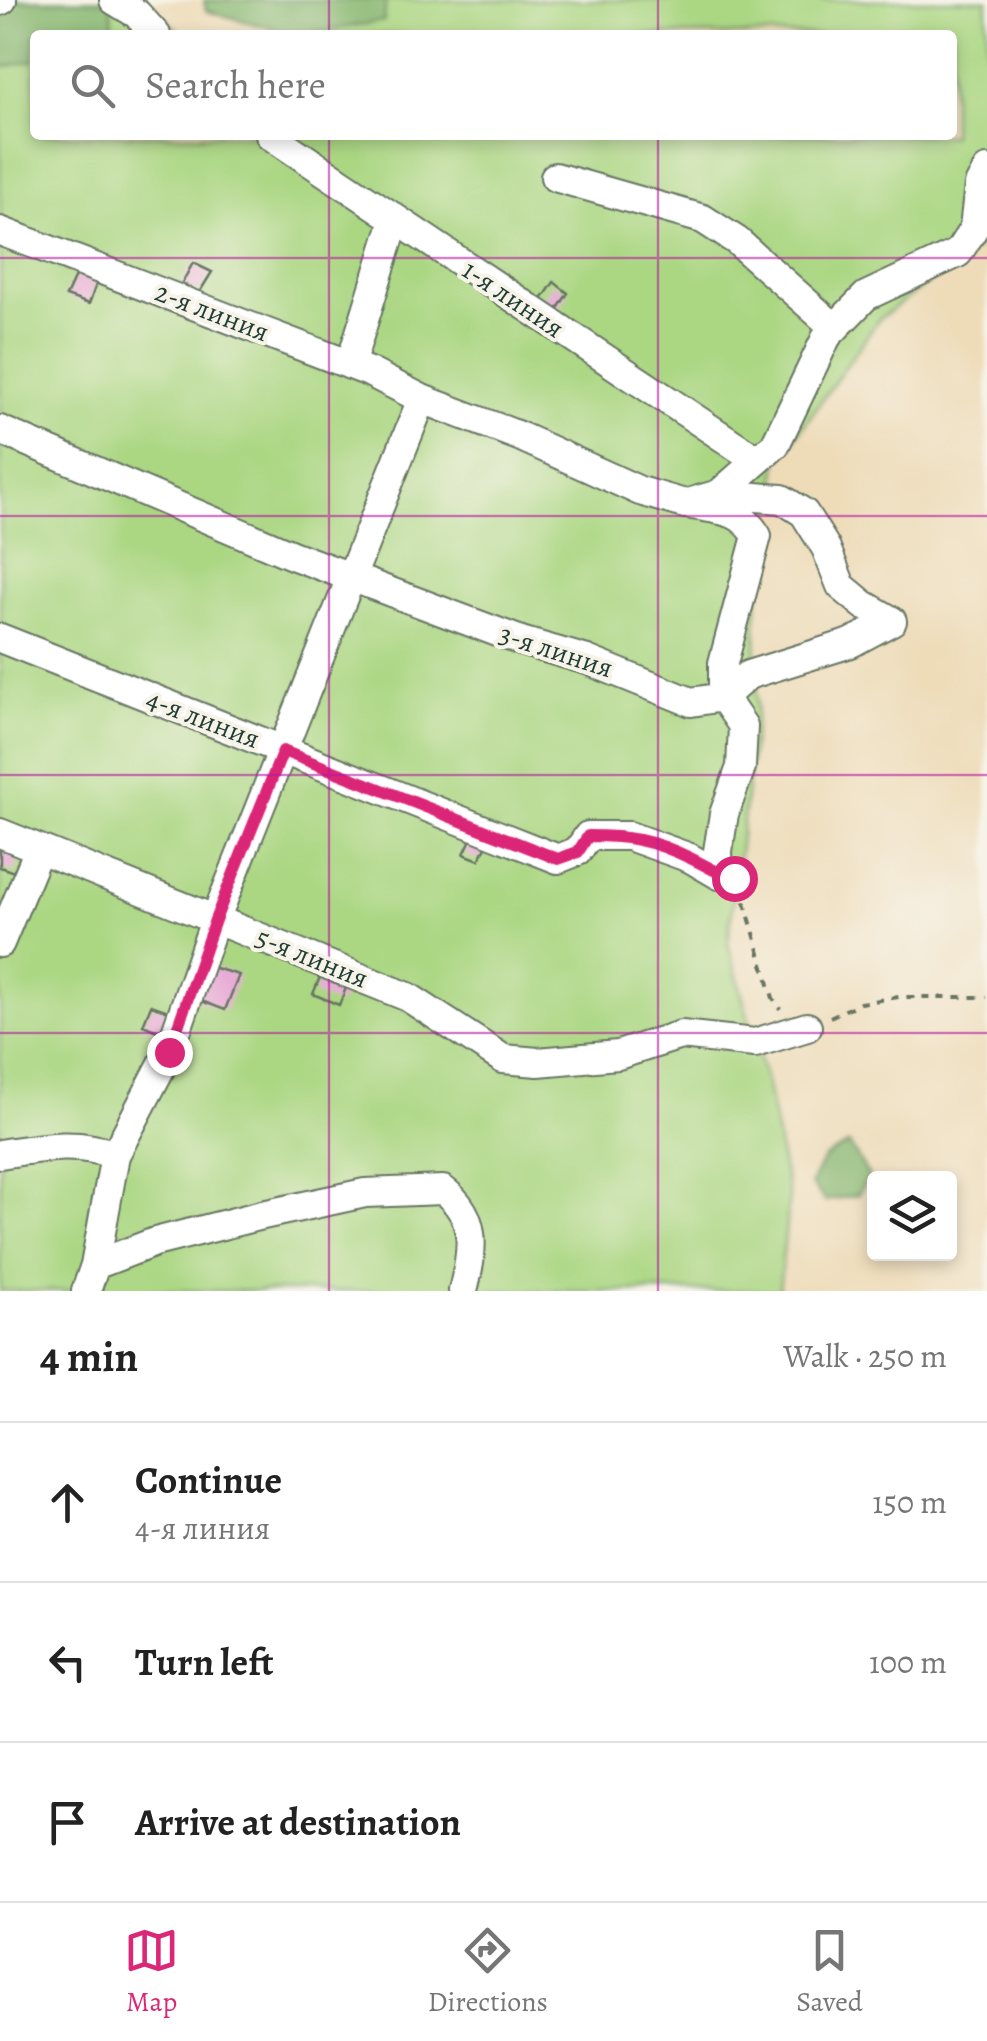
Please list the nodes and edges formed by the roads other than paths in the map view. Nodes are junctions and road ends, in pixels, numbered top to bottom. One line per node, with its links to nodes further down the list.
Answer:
1 (114, 0): 2 (street)
2 (152, 30)
3 (277, 140): 6 (street, 1-я линия)
4 (987, 170): 8 (street)
5 (555, 177): 8 (street)
6 (395, 220): 9 (street); 12 (street, 1-я линия)
7 (0, 231): 9 (street, 2-я линия)
8 (835, 328): 12 (street)
9 (350, 365): 10 (street, 2-я линия)
10 (422, 398): 14 (street, 2-я линия); 15 (street)
11 (0, 430): 15 (street, 3-я линия)
12 (757, 460): 13 (street)
13 (719, 494): 14 (street); 17 (street)
14 (685, 504): 17 (street)
15 (351, 578): 17 (street, 3-я линия); 18 (street)
16 (0, 638): 18 (street, 4-я линия)
17 (723, 697): 18 (street, 4-я линия)
18 (283, 751): 21 (street)
19 (0, 832): 20 (street, 5-я линия)
20 (39, 849): 21 (street, 5-я линия); 22 (street)
21 (215, 920): 23 (street, 5-я линия); 25 (street)
22 (0, 942)
23 (807, 1027)
24 (0, 1154): 25 (street)
25 (115, 1155): 26 (street)
26 (90, 1278): 27 (street)
27 (463, 1291)

